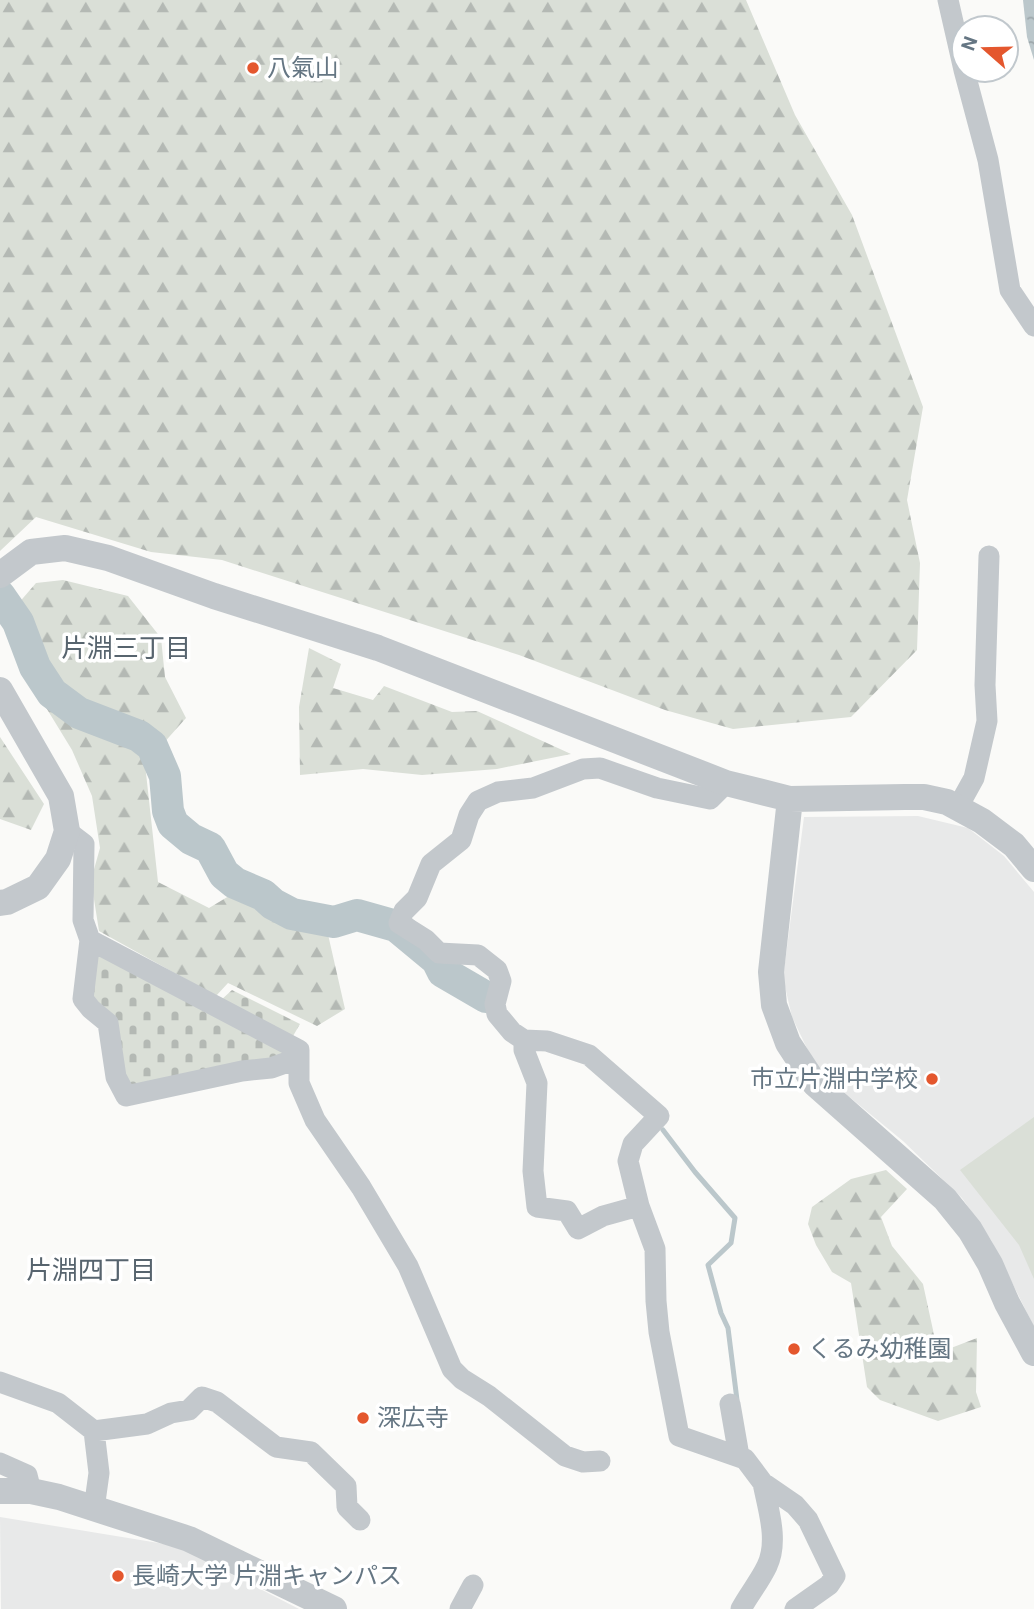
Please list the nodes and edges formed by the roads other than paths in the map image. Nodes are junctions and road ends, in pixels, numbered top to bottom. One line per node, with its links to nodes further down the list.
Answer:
1 (968, 84): 2 (street)
2 (1034, 326)
3 (989, 556): 8 (street)
4 (0, 575): 6 (street)
5 (0, 690): 9 (street)
6 (726, 783): 7 (street); 13 (street)
7 (790, 799): 8 (street); 16 (street)
8 (958, 807): 10 (street)
9 (67, 831): 11 (street); 12 (street)
10 (1034, 869)
11 (0, 903)
12 (90, 940): 14 (street); 14 (street)
13 (524, 1040): 15 (street); 15 (street)
14 (299, 1058): 21 (street)
15 (639, 1206): 20 (street)
16 (1034, 1353)
17 (0, 1382): 19 (street)
18 (730, 1404): 20 (street)
19 (94, 1431): 26 (street); 27 (street)
20 (739, 1456): 23 (street)
21 (600, 1461)
22 (0, 1463): 25 (street)
23 (763, 1483): 29 (street); 32 (street)
24 (0, 1491): 25 (street)
25 (32, 1491): 26 (street)
26 (94, 1509): 30 (street)
27 (360, 1520)
28 (473, 1585): 31 (street)
29 (828, 1585): 33 (street); 34 (street)
30 (334, 1609)
31 (460, 1609)
32 (741, 1609)
33 (795, 1609)
34 (821, 1609)

